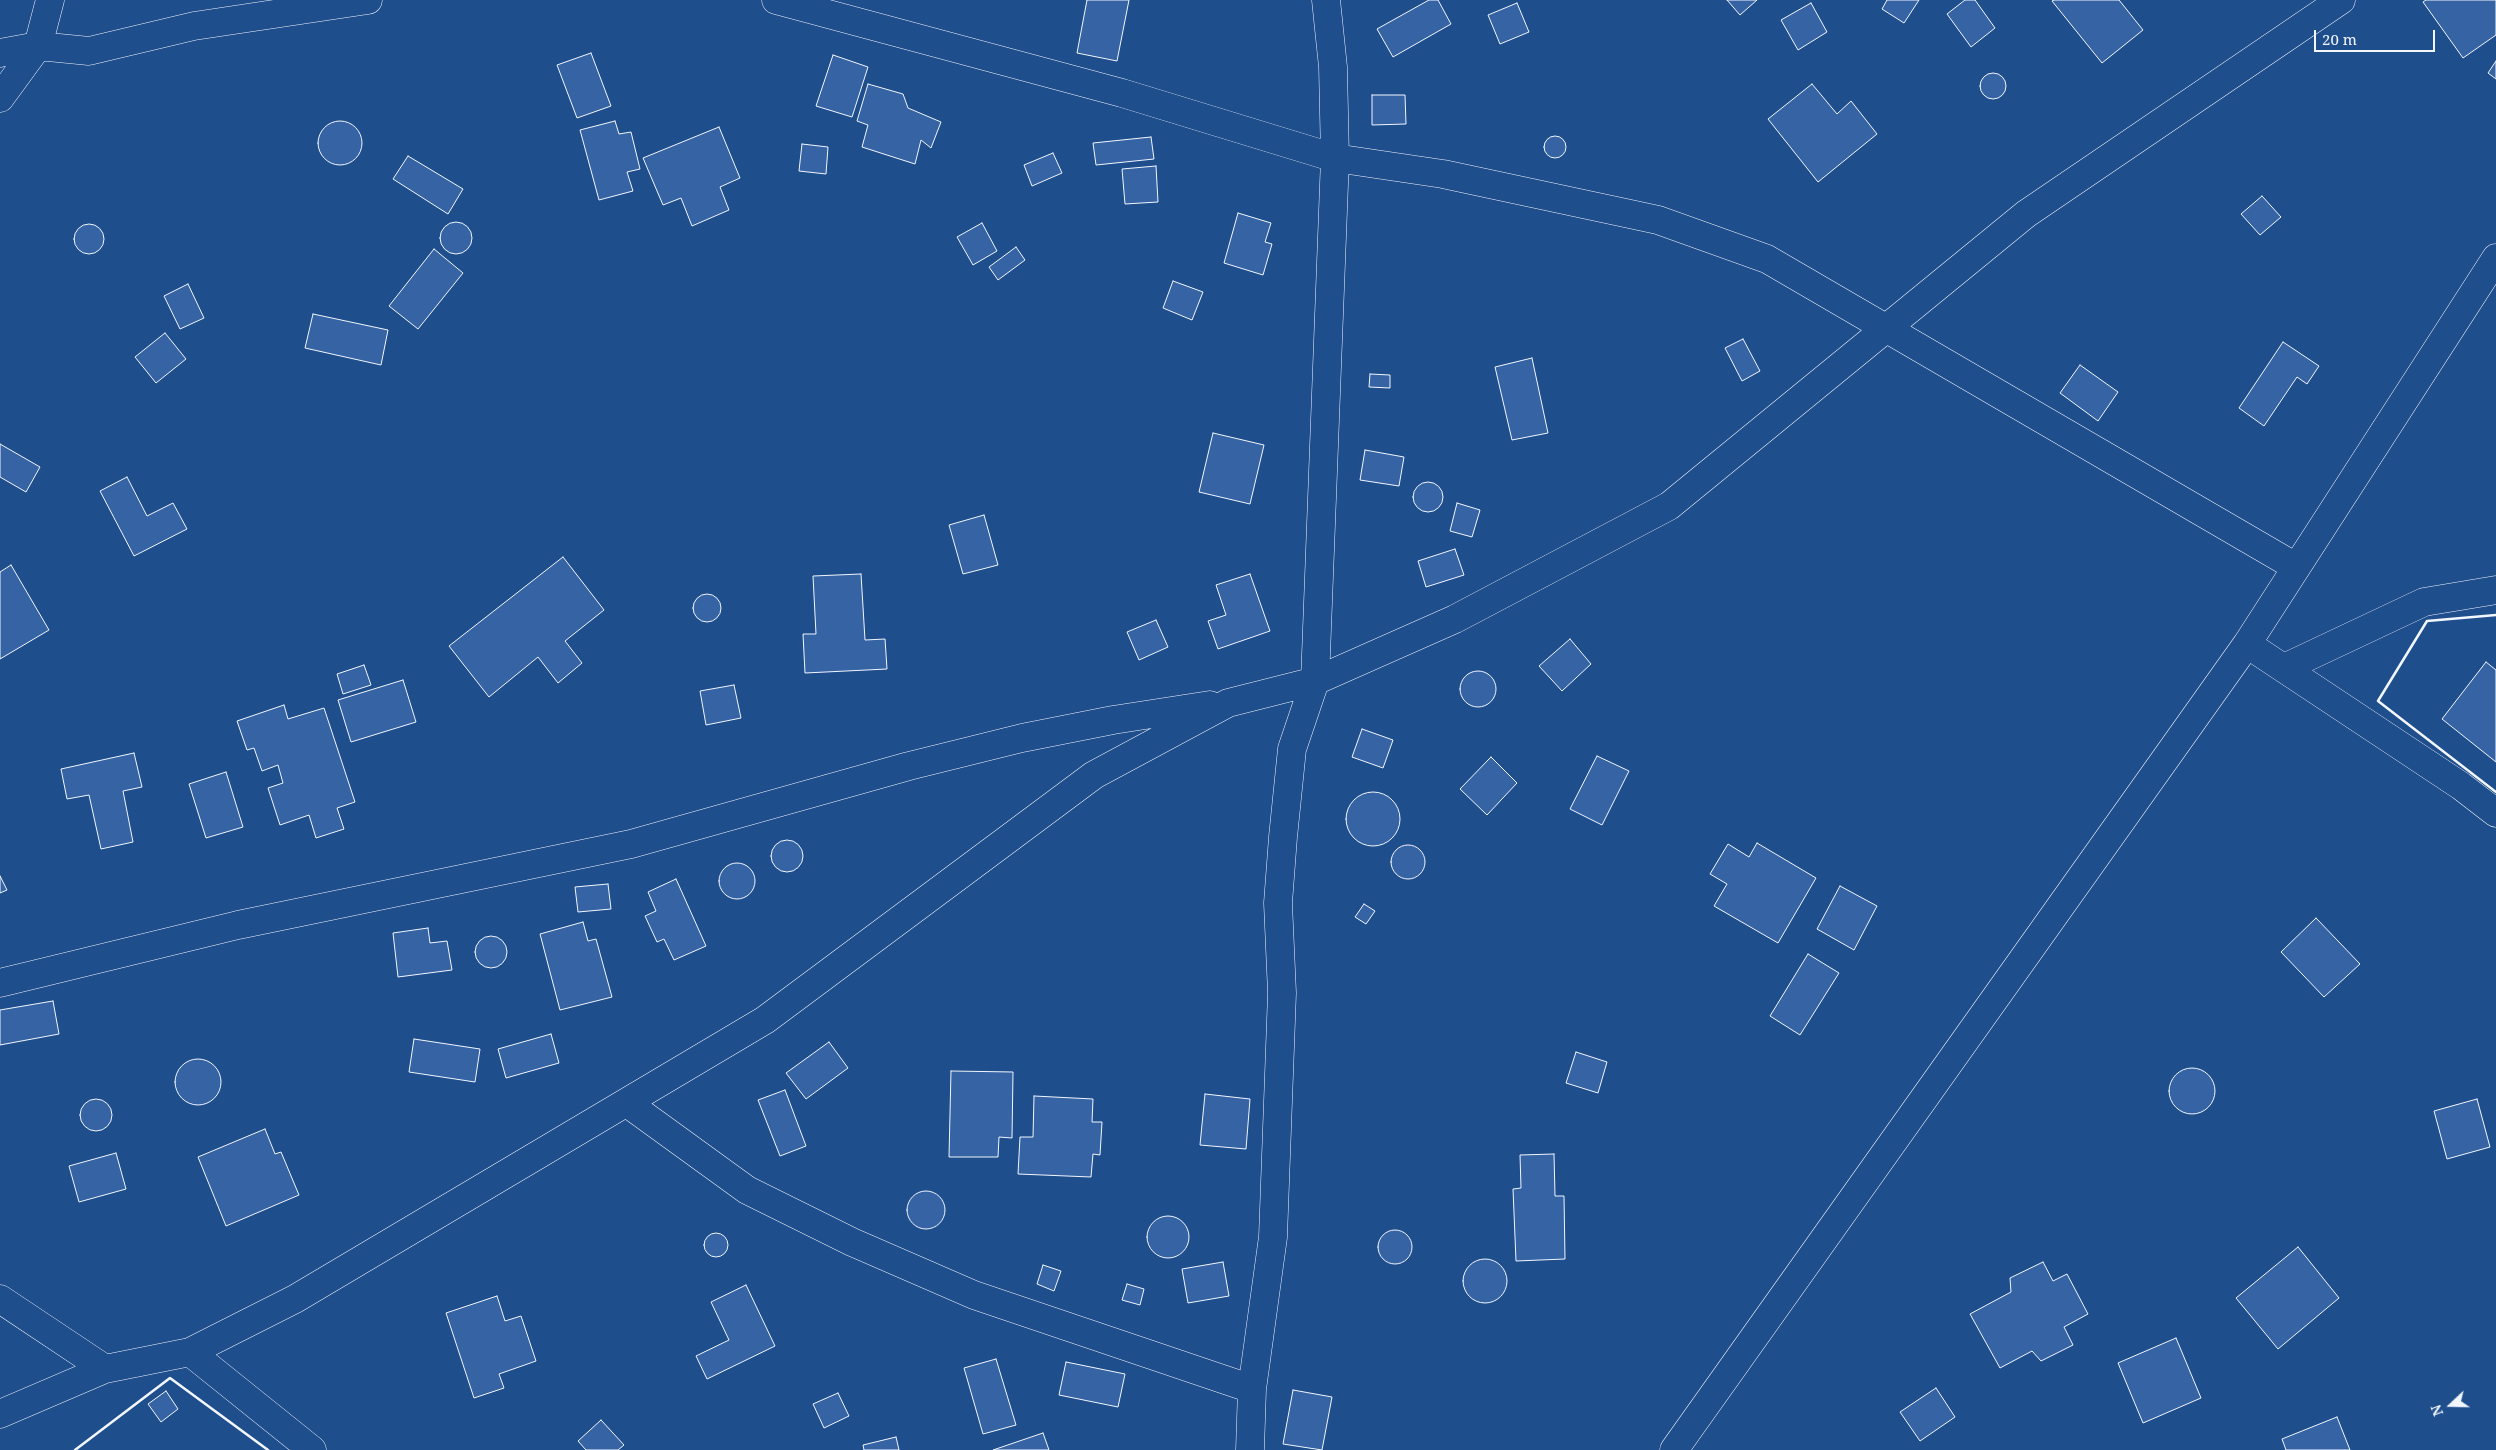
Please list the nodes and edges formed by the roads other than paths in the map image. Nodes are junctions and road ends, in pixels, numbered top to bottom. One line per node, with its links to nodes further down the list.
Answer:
1 (50, 0): 6 (street)
2 (368, 0): 6 (street)
3 (776, 0): 9 (street)
4 (1326, 0): 9 (street)
5 (2341, 0): 11 (street)
6 (38, 46): 7 (street); 8 (street)
7 (0, 52)
8 (0, 98)
9 (1335, 158): 11 (street); 16 (street)
10 (2496, 258): 12 (street)
11 (1887, 327): 12 (street); 16 (street)
12 (2296, 568): 14 (street)
13 (2496, 590): 15 (street)
14 (2247, 644): 15 (street); 28 (street)
15 (2284, 668): 18 (street)
16 (1315, 681): 17 (street); 24 (street)
17 (1228, 703): 19 (street); 20 (street)
18 (2496, 814)
19 (0, 983)
20 (627, 1103): 22 (street); 24 (street)
21 (0, 1299): 23 (street)
22 (190, 1352): 23 (street); 26 (street)
23 (105, 1369): 25 (street)
24 (1252, 1389): 27 (street)
25 (0, 1414)
26 (312, 1450)
27 (1250, 1450)
28 (1674, 1450)

